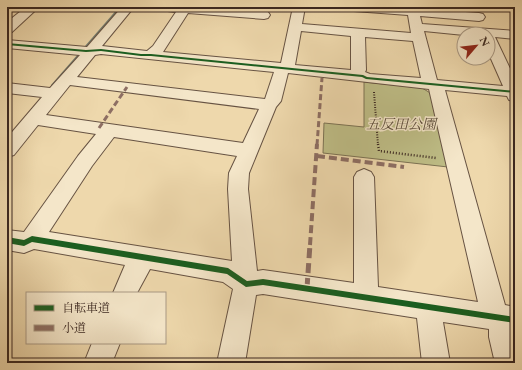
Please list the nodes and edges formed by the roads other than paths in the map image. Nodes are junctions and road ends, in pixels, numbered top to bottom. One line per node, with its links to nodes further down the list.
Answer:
1 (33, 7): 12 (street)
2 (128, 7): 19 (street)
3 (163, 7): 6 (street)
4 (298, 7): 11 (street)
5 (354, 7): 7 (street)
6 (184, 8): 9 (street); 21 (street)
7 (413, 12): 8 (street); 13 (street)
8 (477, 12): 10 (street)
9 (264, 15)
10 (483, 26)
11 (294, 27): 14 (street); 22 (street)
12 (7, 29)
13 (418, 32): 14 (street); 15 (street); 25 (street)
14 (358, 33): 23 (street)
15 (456, 33)
16 (496, 34): 17 (street)
17 (515, 35)
18 (7, 44): 19 (street)
19 (85, 51): 21 (street); 24 (street)
20 (496, 54): 28 (street)
21 (151, 55): 22 (street)
22 (285, 69): 23 (street); 29 (street)
23 (355, 76): 25 (street)
24 (66, 80): 27 (street); 29 (street)
25 (433, 85): 28 (street); 42 (street)
26 (7, 88): 27 (street)
27 (49, 93): 30 (street)
28 (514, 93)
29 (269, 105): 33 (street)
30 (34, 119): 31 (street); 32 (street)
31 (109, 130): 33 (street); 35 (street)
32 (7, 150)
33 (249, 151): 38 (street)
34 (364, 177): 40 (street)
35 (32, 239): 36 (street); 37 (street)
36 (7, 240)
37 (144, 257): 38 (street); 39 (street)
38 (246, 284): 40 (street); 45 (street)
39 (126, 292)
40 (366, 298): 41 (street)
41 (428, 307): 42 (street); 46 (street)
42 (504, 318): 47 (street)
43 (106, 344): 44 (street)
44 (98, 363)
45 (231, 363)
46 (436, 363)
47 (509, 363)

